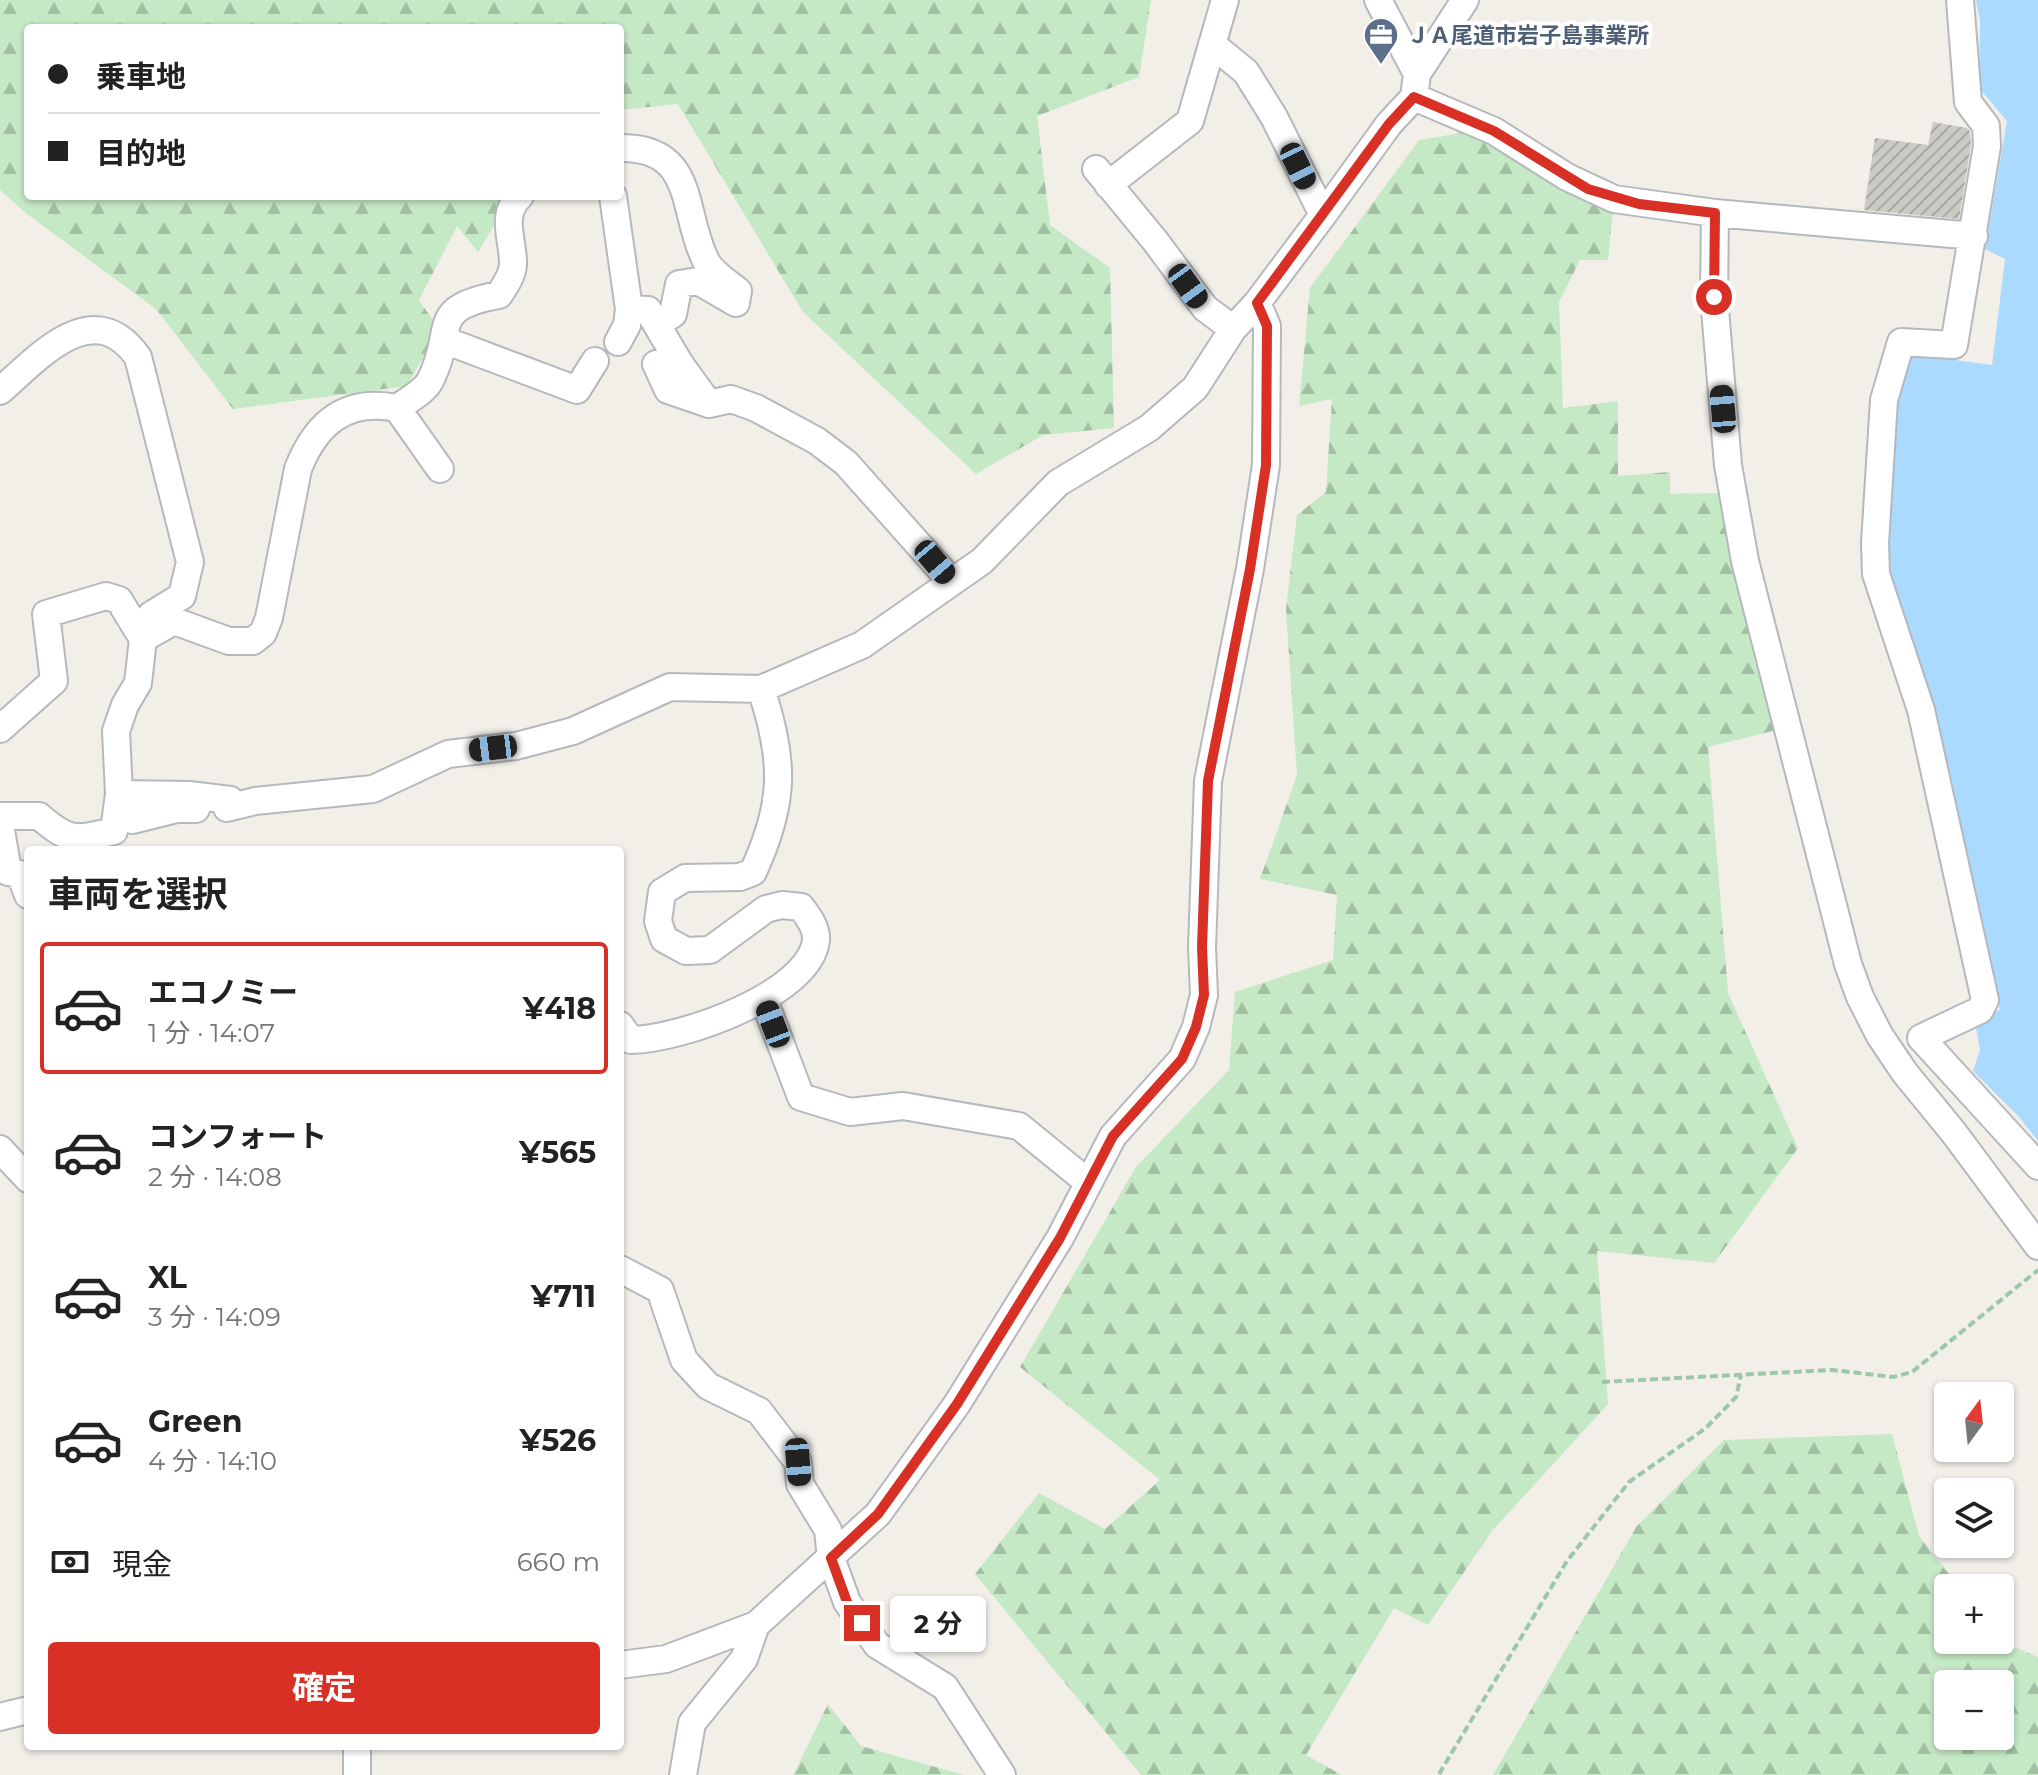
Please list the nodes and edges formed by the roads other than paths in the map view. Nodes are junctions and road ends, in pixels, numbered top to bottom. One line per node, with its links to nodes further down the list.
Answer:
1 (1225, 0): 5 (street)
2 (1378, 0): 6 (street)
3 (1465, 0): 6 (street)
4 (1960, 0): 12 (street)
5 (1212, 44): 11 (street); 16 (street)
6 (1415, 85): 10 (street); 11 (street)
7 (624, 148): 15 (street)
8 (516, 200): 17 (street)
9 (614, 200): 14 (street)
10 (1715, 213): 12 (street); 42 (street)
11 (1323, 215): 13 (street)
12 (1974, 236): 39 (street)
13 (1257, 303): 16 (street); 41 (street)
14 (629, 309): 15 (street); 18 (street)
15 (657, 324): 22 (street)
16 (1233, 329): 25 (street)
17 (444, 340): 19 (street); 23 (street)
18 (618, 342)
19 (595, 361)
20 (656, 364): 22 (street)
21 (0, 391): 26 (street)
22 (709, 404): 25 (street)
23 (397, 408): 24 (street); 26 (street)
24 (440, 469)
25 (952, 582): 27 (street)
26 (143, 639): 28 (street); 29 (street)
27 (761, 689): 30 (street); 36 (street)
28 (0, 729)
29 (119, 794): 30 (street); 34 (street)
30 (227, 808): 32 (street)
31 (0, 816): 34 (street)
32 (133, 820)
33 (0, 824): 35 (street)
34 (105, 842)
35 (24, 884)
36 (764, 1000): 37 (street); 41 (street)
37 (624, 1030)
38 (0, 1149): 40 (street)
39 (2038, 1166)
40 (24, 1175)
41 (1091, 1178): 44 (street)
42 (2038, 1246)
43 (624, 1271): 44 (street)
44 (831, 1558): 45 (street); 52 (street)
45 (756, 1625): 46 (street); 51 (street)
46 (624, 1664)
47 (24, 1711): 48 (street)
48 (0, 1717)
49 (357, 1750): 50 (street)
50 (357, 1775)
51 (683, 1775)
52 (1002, 1775)

